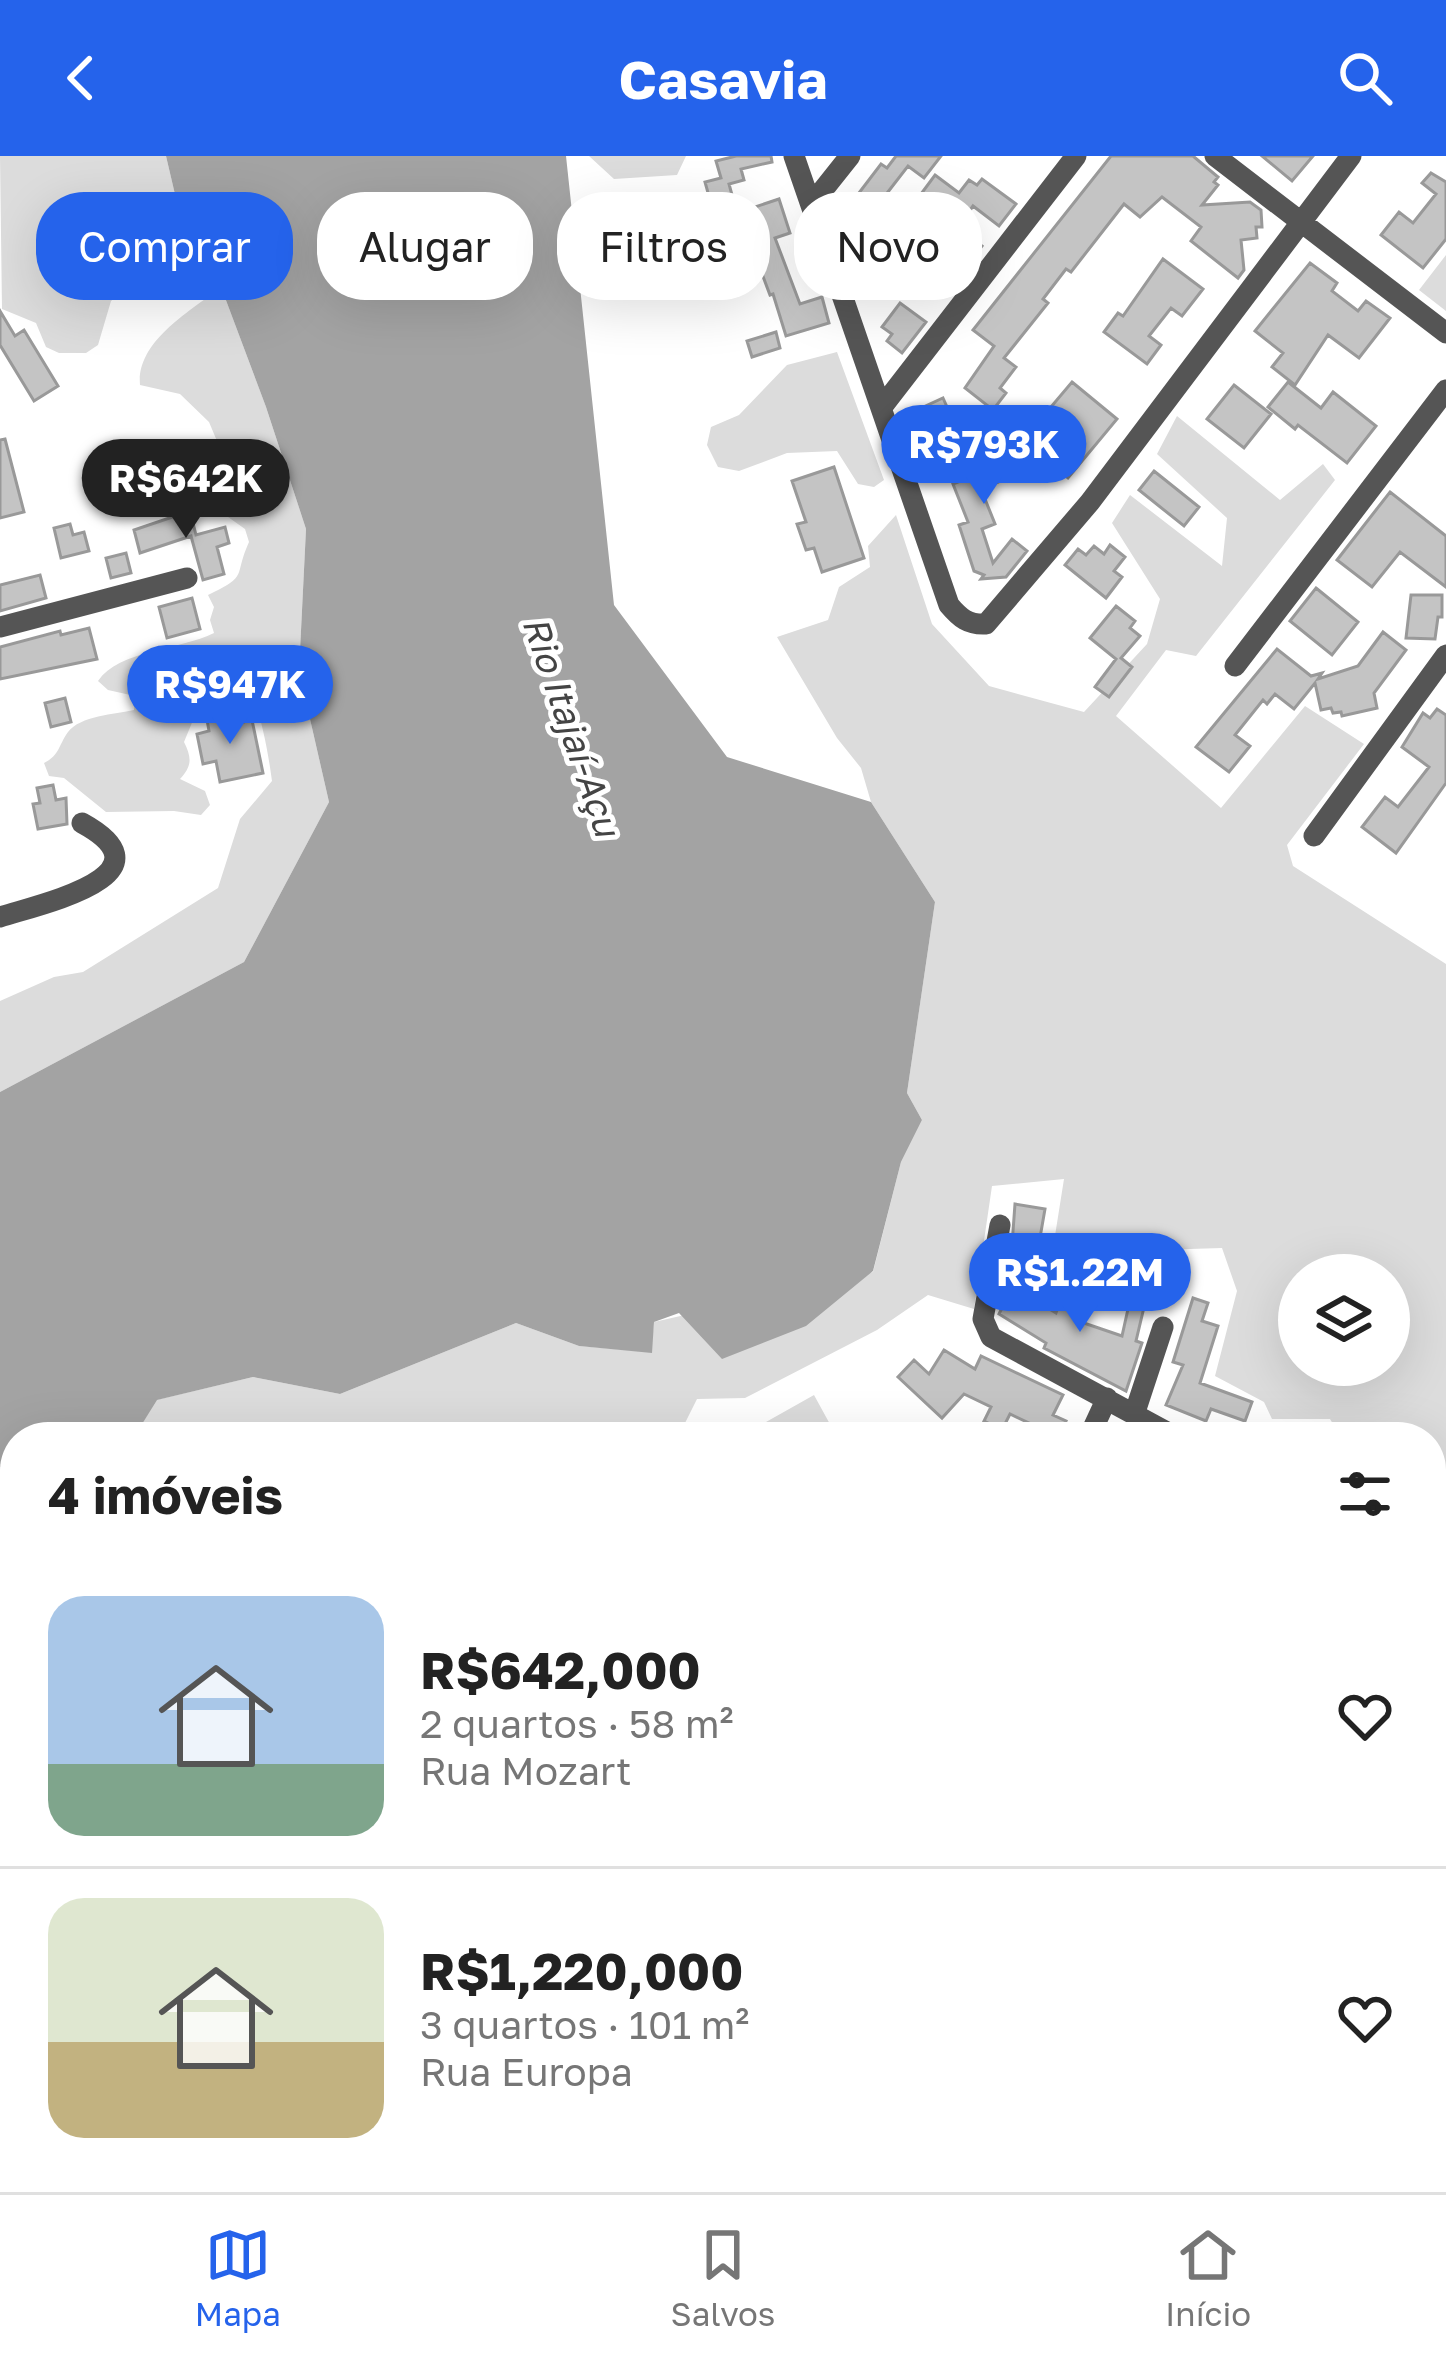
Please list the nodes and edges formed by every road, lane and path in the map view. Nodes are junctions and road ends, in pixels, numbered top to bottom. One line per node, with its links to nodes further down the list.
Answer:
1 (794, 156): 6 (street)
2 (850, 156): 7 (street)
3 (1076, 156): 12 (street)
4 (1215, 156): 8 (street)
5 (1351, 156): 8 (street)
6 (806, 192)
7 (821, 192)
8 (1302, 222): 10 (street); 12 (street)
9 (844, 300): 12 (street)
10 (1446, 333)
11 (1446, 390): 16 (street)
12 (882, 407)
13 (187, 578): 14 (street)
14 (0, 627)
15 (1446, 655): 18 (street)
16 (1235, 666)
17 (82, 823): 19 (street)
18 (1313, 836)
19 (0, 916)
20 (1000, 1225): 22 (street)
21 (1163, 1327): 23 (street)
22 (1107, 1398): 23 (street); 24 (street)
23 (1135, 1412): 25 (street)
24 (1096, 1422)
25 (1151, 1422)

